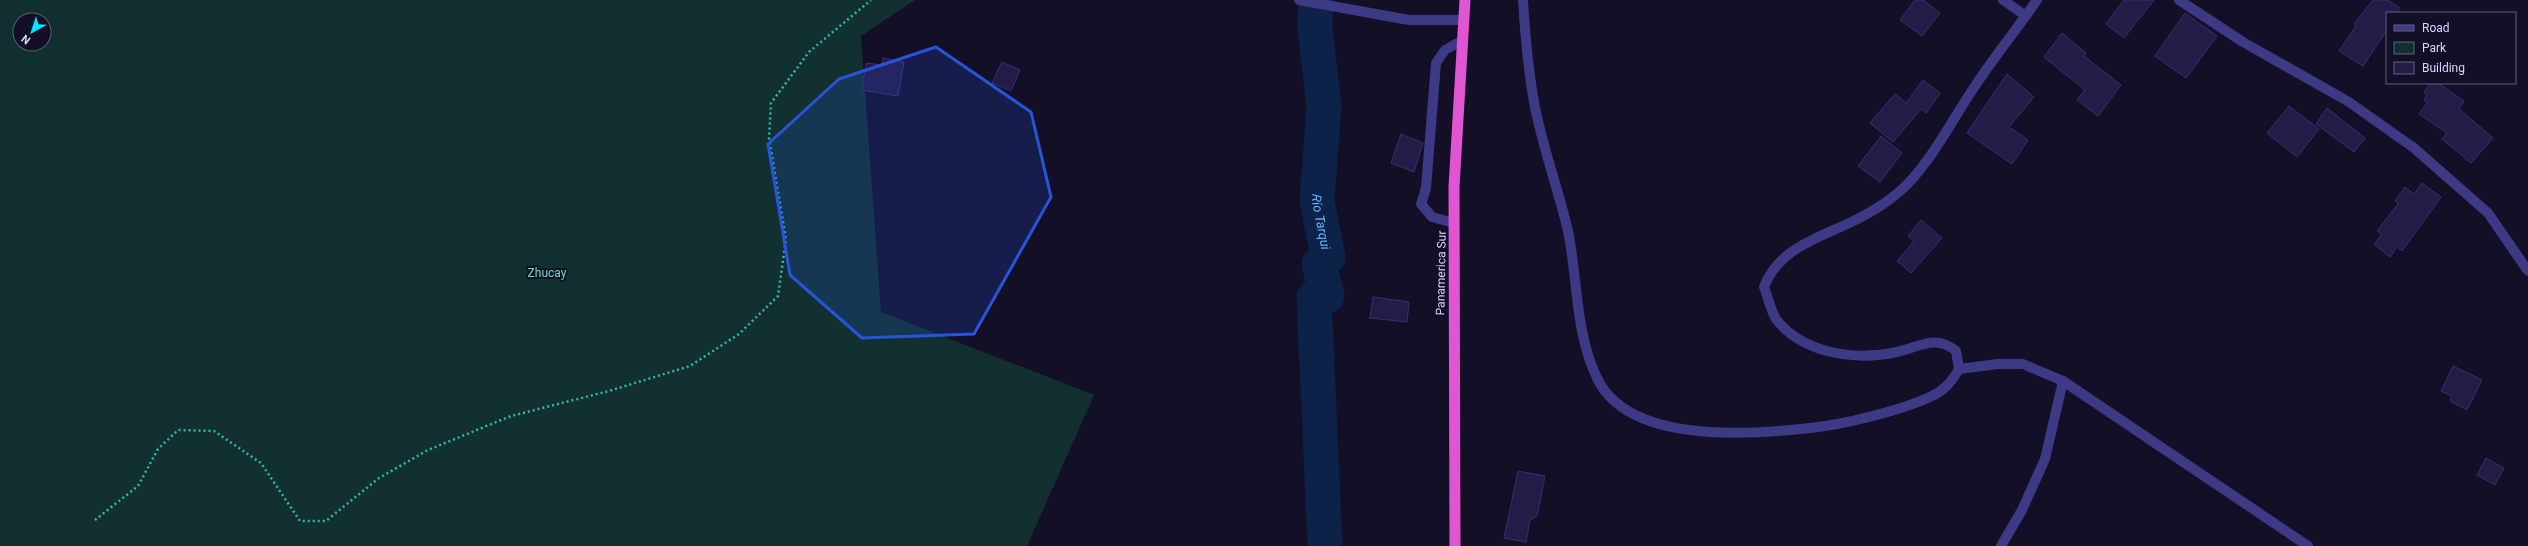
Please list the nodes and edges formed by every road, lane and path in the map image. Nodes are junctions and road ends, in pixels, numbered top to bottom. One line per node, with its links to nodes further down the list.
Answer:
1 (871, 0): 15 (path)
2 (1299, 0): 9 (street)
3 (1465, 0): 9 (highway, Panamerica Sur)
4 (1523, 0): 13 (street)
5 (2003, 0): 8 (street)
6 (2037, 0): 8 (street)
7 (2179, 0): 12 (street)
8 (2026, 16): 13 (street)
9 (1464, 20): 10 (highway, Panamerica Sur)
10 (1463, 40): 11 (highway, Panamerica Sur); 11 (street)
11 (1454, 223): 16 (highway, Panamerica Sur)
12 (2528, 271)
13 (1959, 369): 14 (street)
14 (2063, 381): 17 (street); 18 (street)
15 (95, 520)
16 (1455, 546)
17 (2001, 546)
18 (2308, 546)

